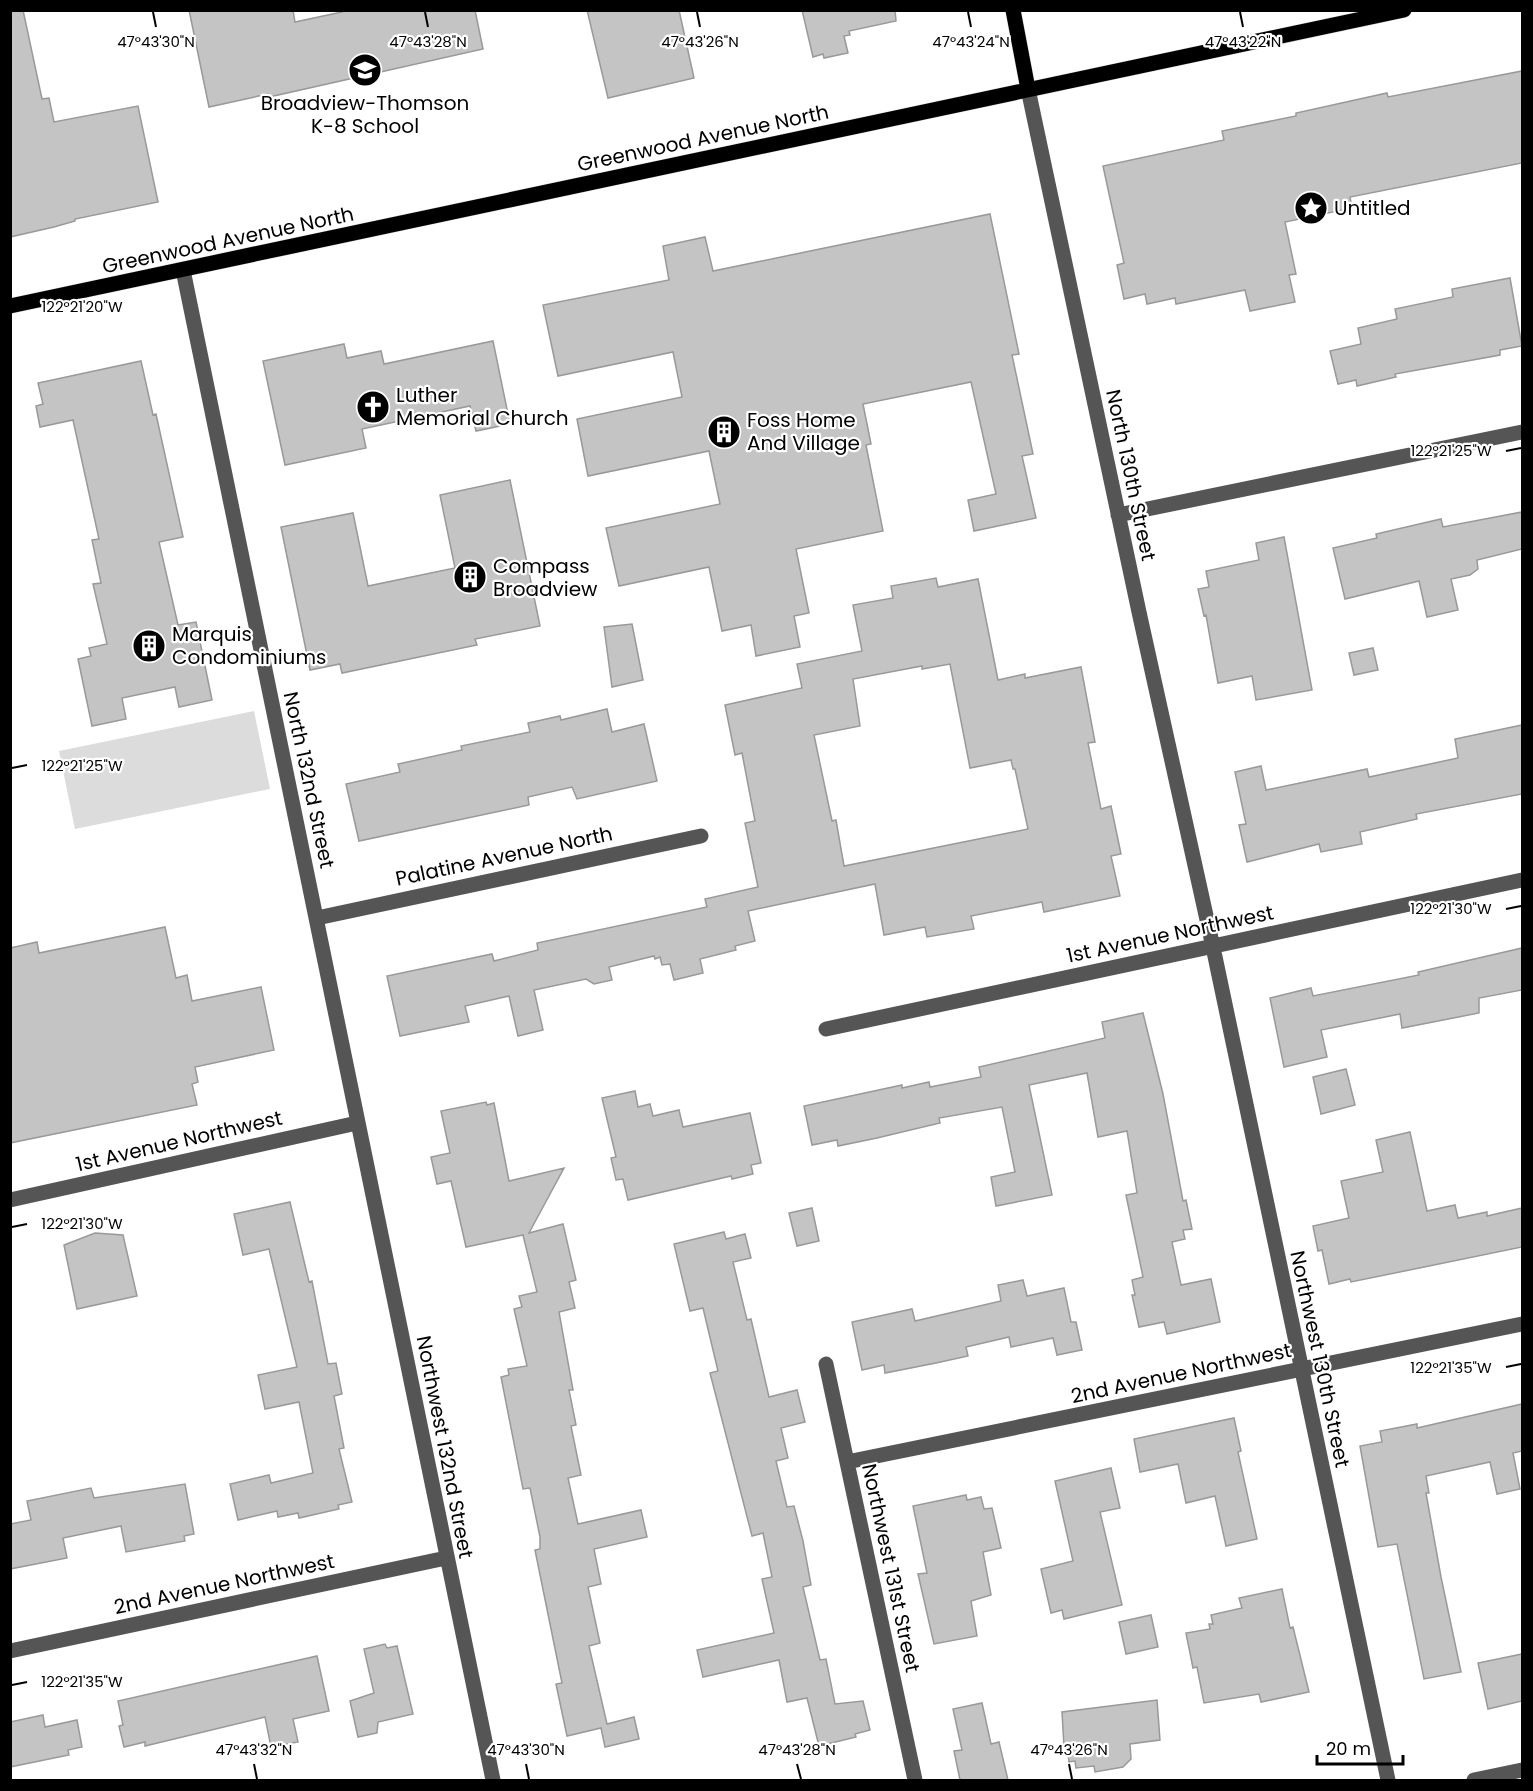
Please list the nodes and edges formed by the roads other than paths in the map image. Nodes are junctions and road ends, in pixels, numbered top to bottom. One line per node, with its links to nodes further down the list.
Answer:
1 (1012, 10): 3 (main road, North 130th Street)
2 (1404, 10): 3 (main road, Greenwood Avenue North)
3 (1028, 89): 4 (main road, Greenwood Avenue North); 7 (street, North 130th Street)
4 (183, 270): 5 (main road, Greenwood Avenue North); 10 (street, North 132nd Street)
5 (10, 306)
6 (1522, 432): 7 (street)
7 (1118, 515): 11 (street, North 130th Street)
8 (701, 836): 10 (street, Palatine Avenue North)
9 (1522, 880): 11 (street, 1st Avenue Northwest)
10 (316, 918): 13 (street, North 132nd Street)
11 (1213, 946): 12 (street, 1st Avenue Northwest); 17 (street, Northwest 130th Street)
12 (826, 1029)
13 (357, 1123): 14 (street, 1st Avenue Northwest); 19 (street, Northwest 132nd Street)
14 (10, 1200)
15 (1522, 1324): 17 (street, 2nd Avenue Northwest)
16 (826, 1364): 18 (street, Northwest 131st Street)
17 (1300, 1370): 18 (street, 2nd Avenue Northwest); 24 (street, Northwest 130th Street)
18 (848, 1462): 23 (street, Northwest 131st Street)
19 (446, 1558): 20 (street, 2nd Avenue Northwest); 22 (street, Northwest 132nd Street)
20 (10, 1651)
21 (1522, 1770): 25 (street)
22 (493, 1780)
23 (915, 1780)
24 (1388, 1780)
25 (1474, 1780)

